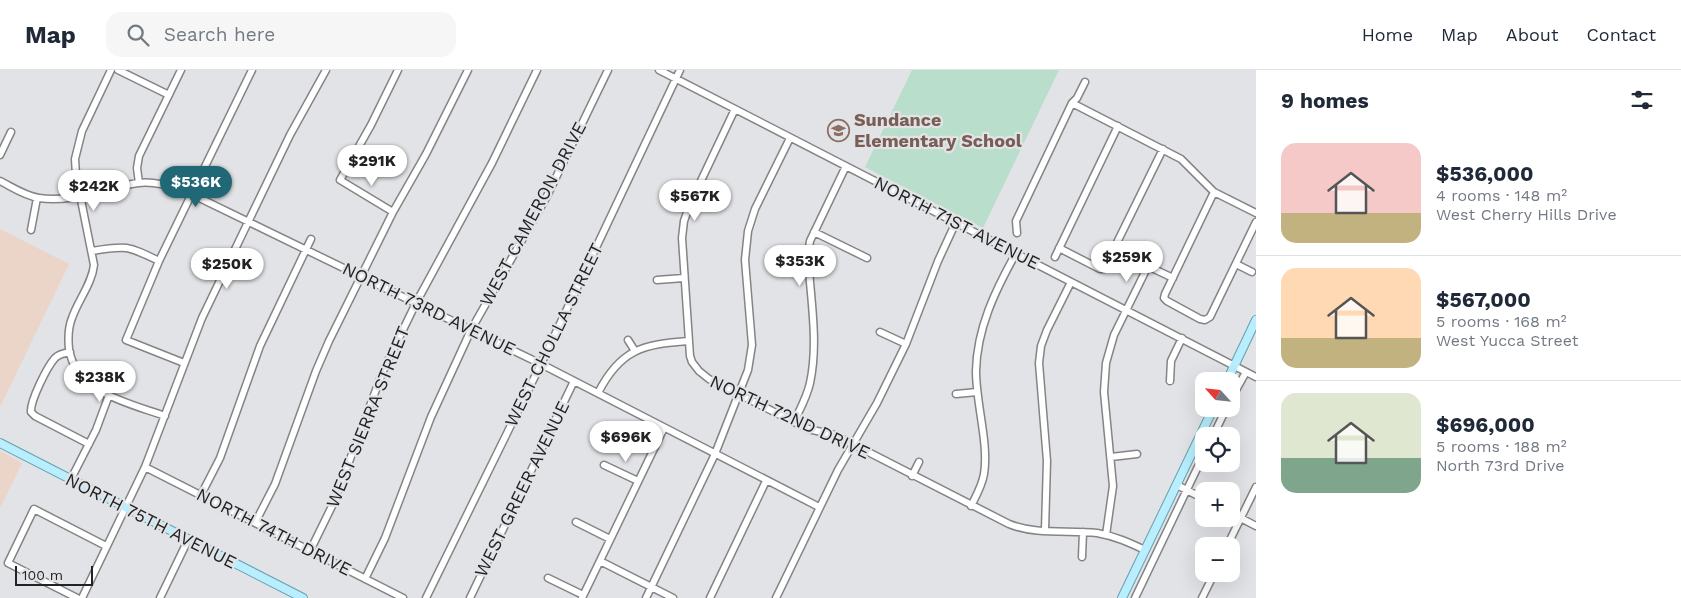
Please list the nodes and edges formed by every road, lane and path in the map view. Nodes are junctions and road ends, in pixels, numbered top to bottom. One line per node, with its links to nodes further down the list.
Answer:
1 (111, 70): 27 (street)
2 (118, 70): 14 (street)
3 (181, 70): 14 (street)
4 (252, 70): 26 (street)
5 (326, 70): 31 (street)
6 (398, 70): 29 (street)
7 (468, 70): 29 (street)
8 (537, 70): 54 (street, WEST SIERRA STREET)
9 (608, 70): 57 (street, WEST CAMERON DRIVE)
10 (659, 70): 12 (street, NORTH 71ST AVENUE)
11 (680, 70): 12 (street, WEST CHOLLA STREET)
12 (676, 79): 16 (street, NORTH 71ST AVENUE); 66 (street, WEST CHOLLA STREET)
13 (1085, 82): 15 (street)
14 (169, 95): 24 (street)
15 (1072, 103): 17 (street); 36 (street)
16 (735, 109): 19 (street, NORTH 71ST AVENUE); 50 (street, NORTH 72ND DRIVE)
17 (1118, 126): 20 (street); 38 (street)
18 (11, 132): 21 (street)
19 (790, 138): 22 (street, NORTH 71ST AVENUE); 76 (street)
20 (1164, 149): 25 (street); 40 (street)
21 (0, 155)
22 (846, 166): 32 (street, NORTH 71ST AVENUE); 35 (street)
23 (0, 181): 28 (street, NORTH 73RD AVENUE)
24 (139, 183): 26 (street, NORTH 73RD AVENUE); 27 (street, NORTH 73RD AVENUE)
25 (1214, 192): 30 (street); 51 (street)
26 (191, 194): 31 (street, NORTH 73RD AVENUE); 45 (street)
27 (80, 195): 28 (street, NORTH 73RD AVENUE); 41 (street)
28 (37, 198): 34 (street)
29 (393, 212): 49 (street)
30 (1256, 213)
31 (248, 221): 39 (street, NORTH 73RD AVENUE); 65 (street)
32 (956, 222): 42 (street, NORTH 71ST AVENUE); 62 (street)
33 (1256, 222): 46 (street)
34 (31, 230)
35 (814, 232): 44 (street); 81 (street)
36 (1017, 233)
37 (311, 239): 39 (street)
38 (1059, 248): 40 (street); 43 (street)
39 (305, 249): 49 (street, NORTH 73RD AVENUE); 101 (street)
40 (1114, 250): 47 (street)
41 (92, 251): 45 (street); 64 (street)
42 (1016, 253): 53 (street, NORTH 71ST AVENUE); 74 (street)
43 (1055, 257)
44 (867, 258)
45 (159, 261): 65 (street)
46 (1236, 264): 48 (street); 51 (street)
47 (1148, 266): 51 (street); 55 (street)
48 (1252, 272)
49 (361, 276): 54 (street, NORTH 73RD AVENUE); 107 (street)
50 (684, 278): 52 (street); 61 (street, NORTH 72ND DRIVE)
51 (1172, 278)
52 (657, 280)
53 (1071, 282): 55 (street, NORTH 71ST AVENUE); 109 (street)
54 (416, 303): 57 (street, NORTH 73RD AVENUE); 117 (street, WEST SIERRA STREET)
55 (1126, 309): 59 (street, NORTH 71ST AVENUE); 88 (street)
56 (1256, 320): 67 (main road)
57 (471, 330): 66 (street, NORTH 73RD AVENUE); 121 (street, WEST CAMERON DRIVE)
58 (880, 332): 62 (street)
59 (1182, 338): 67 (street, NORTH 71ST AVENUE); 72 (street)
60 (628, 340): 63 (street)
61 (688, 341): 63 (street); 76 (street, NORTH 72ND DRIVE)
62 (906, 344): 85 (street)
63 (635, 351): 75 (street)
64 (70, 352): 78 (street); 84 (street)
65 (184, 363): 79 (street)
66 (541, 364): 71 (street, NORTH 73RD AVENUE); 130 (street, WEST CHOLLA STREET)
67 (1234, 366): 68 (main road); 69 (street, NORTH 71ST AVENUE)
68 (1231, 372)
69 (1246, 372): 70 (street, NORTH 71ST AVENUE); 73 (street)
70 (1256, 377)
71 (574, 381): 75 (street, NORTH 73RD AVENUE); 131 (street, WEST GREER AVENUE)
72 (1170, 381)
73 (1240, 383)
74 (977, 392): 77 (street); 102 (street)
75 (598, 393): 82 (street, NORTH 73RD AVENUE)
76 (739, 394): 81 (street, NORTH 72ND DRIVE); 86 (street)
77 (956, 394)
78 (108, 395): 79 (street); 84 (street)
79 (165, 416): 91 (street)
80 (1209, 418): 97 (main road)
81 (794, 422): 85 (street, NORTH 72ND DRIVE)
82 (664, 428): 86 (street, NORTH 73RD AVENUE); 96 (street)
83 (0, 443): 94 (main road, NORTH 75TH AVENUE)
84 (89, 444): 94 (street)
85 (852, 445): 93 (street, NORTH 72ND DRIVE); 104 (street)
86 (715, 454): 95 (street, NORTH 73RD AVENUE); 123 (street)
87 (1137, 454): 88 (street)
88 (1111, 457): 111 (street)
89 (919, 462): 93 (street)
90 (604, 465): 96 (street)
91 (145, 466): 101 (street, NORTH 74TH DRIVE); 103 (street)
92 (1196, 472): 99 (street)
93 (912, 476): 102 (street, NORTH 72ND DRIVE)
94 (71, 479): 103 (main road, NORTH 75TH AVENUE)
95 (766, 480): 104 (street, NORTH 73RD AVENUE); 134 (street)
96 (638, 481): 113 (street)
97 (1177, 485): 99 (street); 116 (main road)
98 (1256, 487): 105 (street)
99 (1187, 490): 100 (street); 137 (street)
100 (1195, 494)
101 (201, 495): 107 (street, NORTH 74TH DRIVE)
102 (972, 506): 109 (street, NORTH 72ND DRIVE)
103 (126, 507): 114 (main road, NORTH 75TH AVENUE); 115 (street)
104 (819, 507): 135 (street)
105 (1241, 518): 108 (street); 112 (street)
106 (576, 522): 113 (street)
107 (256, 523): 117 (street, NORTH 74TH DRIVE)
108 (1256, 526)
109 (1044, 530): 110 (street, NORTH 72ND DRIVE)
110 (1083, 532): 111 (street, NORTH 72ND DRIVE); 118 (street)
111 (1106, 535): 116 (street, NORTH 72ND DRIVE)
112 (1232, 537)
113 (610, 539): 119 (street)
114 (188, 540): 127 (street); 128 (main road, NORTH 75TH AVENUE)
115 (106, 546): 125 (street); 126 (street)
116 (1145, 550): 136 (main road)
117 (310, 551): 121 (street, NORTH 74TH DRIVE)
118 (1082, 557)
119 (600, 561): 123 (street); 124 (street)
120 (548, 578): 124 (street)
121 (364, 579): 129 (street, NORTH 74TH DRIVE)
122 (1210, 582): 138 (street)
123 (651, 587): 132 (street); 133 (street)
124 (582, 596)
125 (77, 598)
126 (82, 598)
127 (160, 598)
128 (302, 598)
129 (403, 598)
130 (426, 598)
131 (470, 598)
132 (646, 598)
133 (673, 598)
134 (710, 598)
135 (776, 598)
136 (1122, 598)
137 (1135, 598)
138 (1202, 598)

